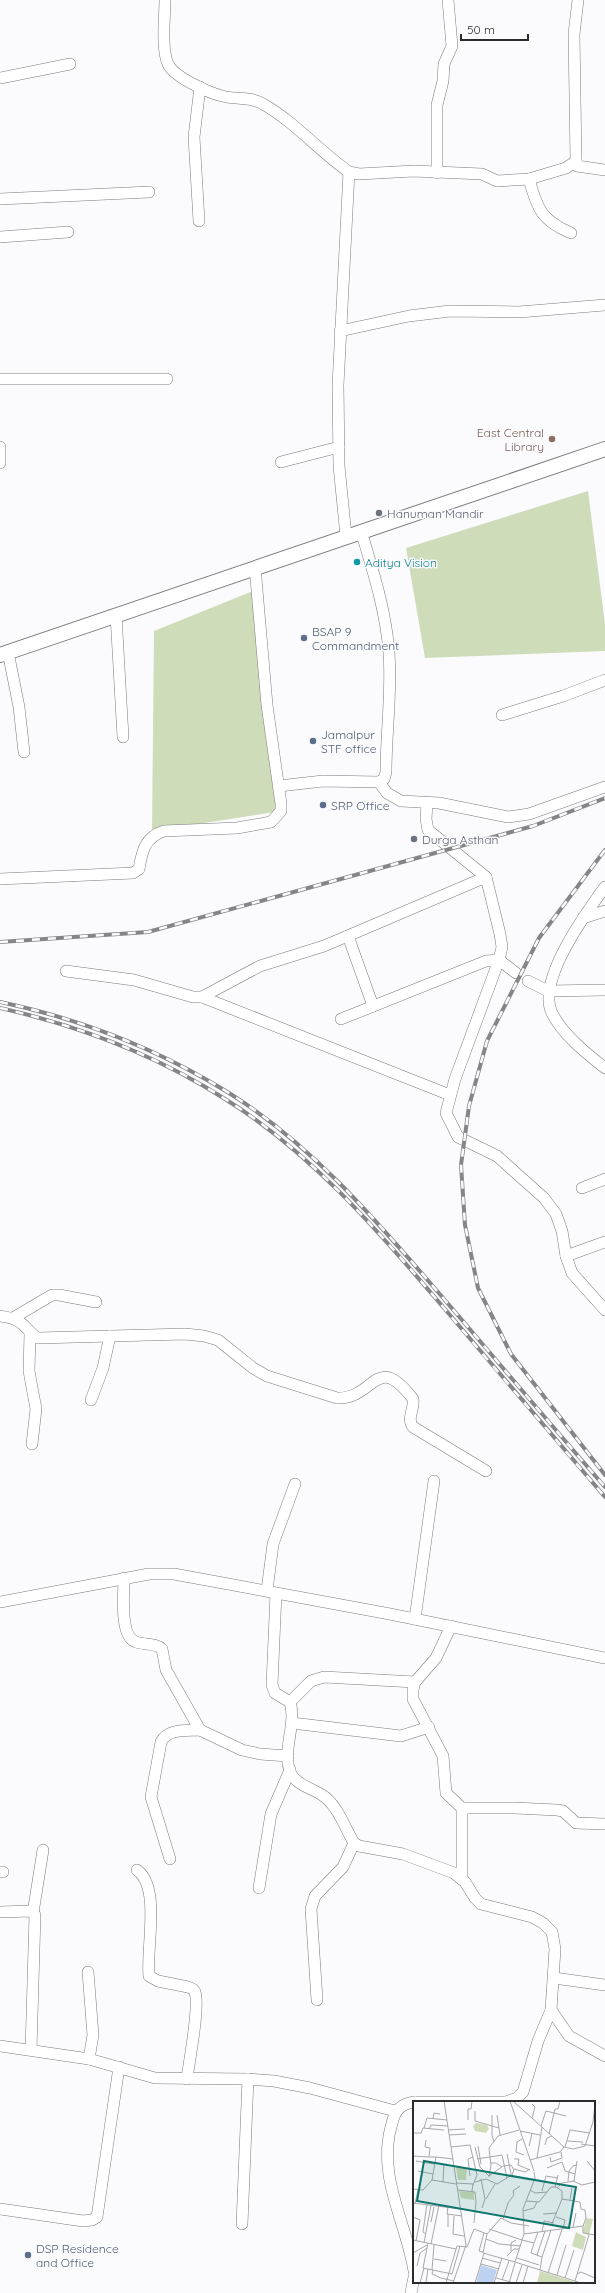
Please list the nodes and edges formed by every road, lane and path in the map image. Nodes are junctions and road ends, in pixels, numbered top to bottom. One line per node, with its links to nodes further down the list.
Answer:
1 (165, 0): 6 (street)
2 (448, 0): 10 (street)
3 (578, 0): 7 (street)
4 (70, 64): 5 (street)
5 (0, 78)
6 (200, 87): 9 (street); 14 (street)
7 (576, 161): 8 (street); 11 (street)
8 (605, 170)
9 (349, 172): 10 (street); 19 (street)
10 (437, 172): 11 (street)
11 (529, 179): 16 (street)
12 (149, 192): 13 (street)
13 (0, 198)
14 (199, 221)
15 (68, 232): 17 (street)
16 (571, 233)
17 (0, 237)
18 (605, 305): 19 (street)
19 (340, 331): 23 (street)
20 (0, 379): 21 (street)
21 (167, 379)
22 (0, 447): 25 (street)
23 (339, 447): 26 (street); 28 (street)
24 (605, 449): 27 (main road)
25 (0, 462)
26 (281, 462)
27 (360, 531): 28 (main road); 36 (street)
28 (346, 536): 29 (main road)
29 (256, 572): 30 (main road); 37 (street)
30 (116, 615): 31 (main road); 34 (street)
31 (4, 654): 35 (street)
32 (605, 680): 33 (street)
33 (502, 715)
34 (123, 737)
35 (24, 752)
36 (379, 782): 37 (street); 39 (street)
37 (279, 786): 41 (street)
38 (605, 787): 39 (street)
39 (427, 803): 40 (street)
40 (486, 877): 45 (street); 46 (street)
41 (0, 879)
42 (605, 887): 44 (street)
43 (605, 911): 44 (street)
44 (583, 918): 51 (street)
45 (348, 936): 52 (street); 53 (street)
46 (499, 960): 48 (street); 53 (street); 56 (street)
47 (66, 972): 52 (street)
48 (516, 973)
49 (528, 982): 51 (street)
50 (605, 990): 51 (street)
51 (548, 991): 55 (street)
52 (202, 997): 56 (street)
53 (373, 1006): 54 (street)
54 (341, 1020)
55 (605, 1068)
56 (450, 1095): 60 (street)
57 (605, 1179): 58 (street)
58 (582, 1188)
59 (605, 1242): 60 (street)
60 (566, 1256): 62 (street)
61 (96, 1302): 64 (street)
62 (605, 1310)
63 (0, 1316): 64 (street)
64 (12, 1318): 65 (street)
65 (30, 1334): 66 (street); 68 (street)
66 (110, 1336): 67 (street); 69 (street)
67 (91, 1400)
68 (32, 1444)
69 (486, 1471)
70 (434, 1481): 75 (street)
71 (295, 1484): 73 (street)
72 (124, 1578): 73 (street); 74 (street); 82 (street)
73 (272, 1592): 75 (street); 79 (street)
74 (0, 1602)
75 (415, 1619): 76 (street)
76 (451, 1626): 77 (street); 78 (street)
77 (605, 1658)
78 (415, 1682): 79 (street); 81 (street)
79 (290, 1702): 80 (street)
80 (292, 1723): 81 (street); 83 (street)
81 (429, 1727): 85 (street)
82 (200, 1730): 83 (street); 89 (street)
83 (288, 1756): 84 (street)
84 (290, 1770): 87 (street); 92 (street)
85 (462, 1808): 86 (street); 91 (street)
86 (605, 1824)
87 (354, 1843): 91 (street); 98 (street)
88 (43, 1850): 94 (street)
89 (170, 1859)
90 (137, 1870): 105 (street)
91 (462, 1878): 96 (street)
92 (259, 1888)
93 (0, 1912): 94 (street)
94 (33, 1913): 101 (street)
95 (88, 1972): 103 (street)
96 (554, 1978): 97 (street); 99 (street)
97 (605, 1985)
98 (317, 2000)
99 (551, 2010): 102 (street); 107 (street)
100 (0, 2046): 101 (street)
101 (31, 2050): 103 (street)
102 (605, 2056)
103 (89, 2059): 104 (street)
104 (119, 2067): 105 (street); 110 (street)
105 (186, 2079): 106 (street)
106 (248, 2079): 109 (street); 111 (street)
107 (508, 2101)
108 (413, 2102): 109 (street)
109 (395, 2111): 112 (street)
110 (0, 2209)
111 (242, 2224)
112 (409, 2235): 113 (street)
113 (413, 2264)
114 (413, 2282): 115 (street)
115 (411, 2293)

